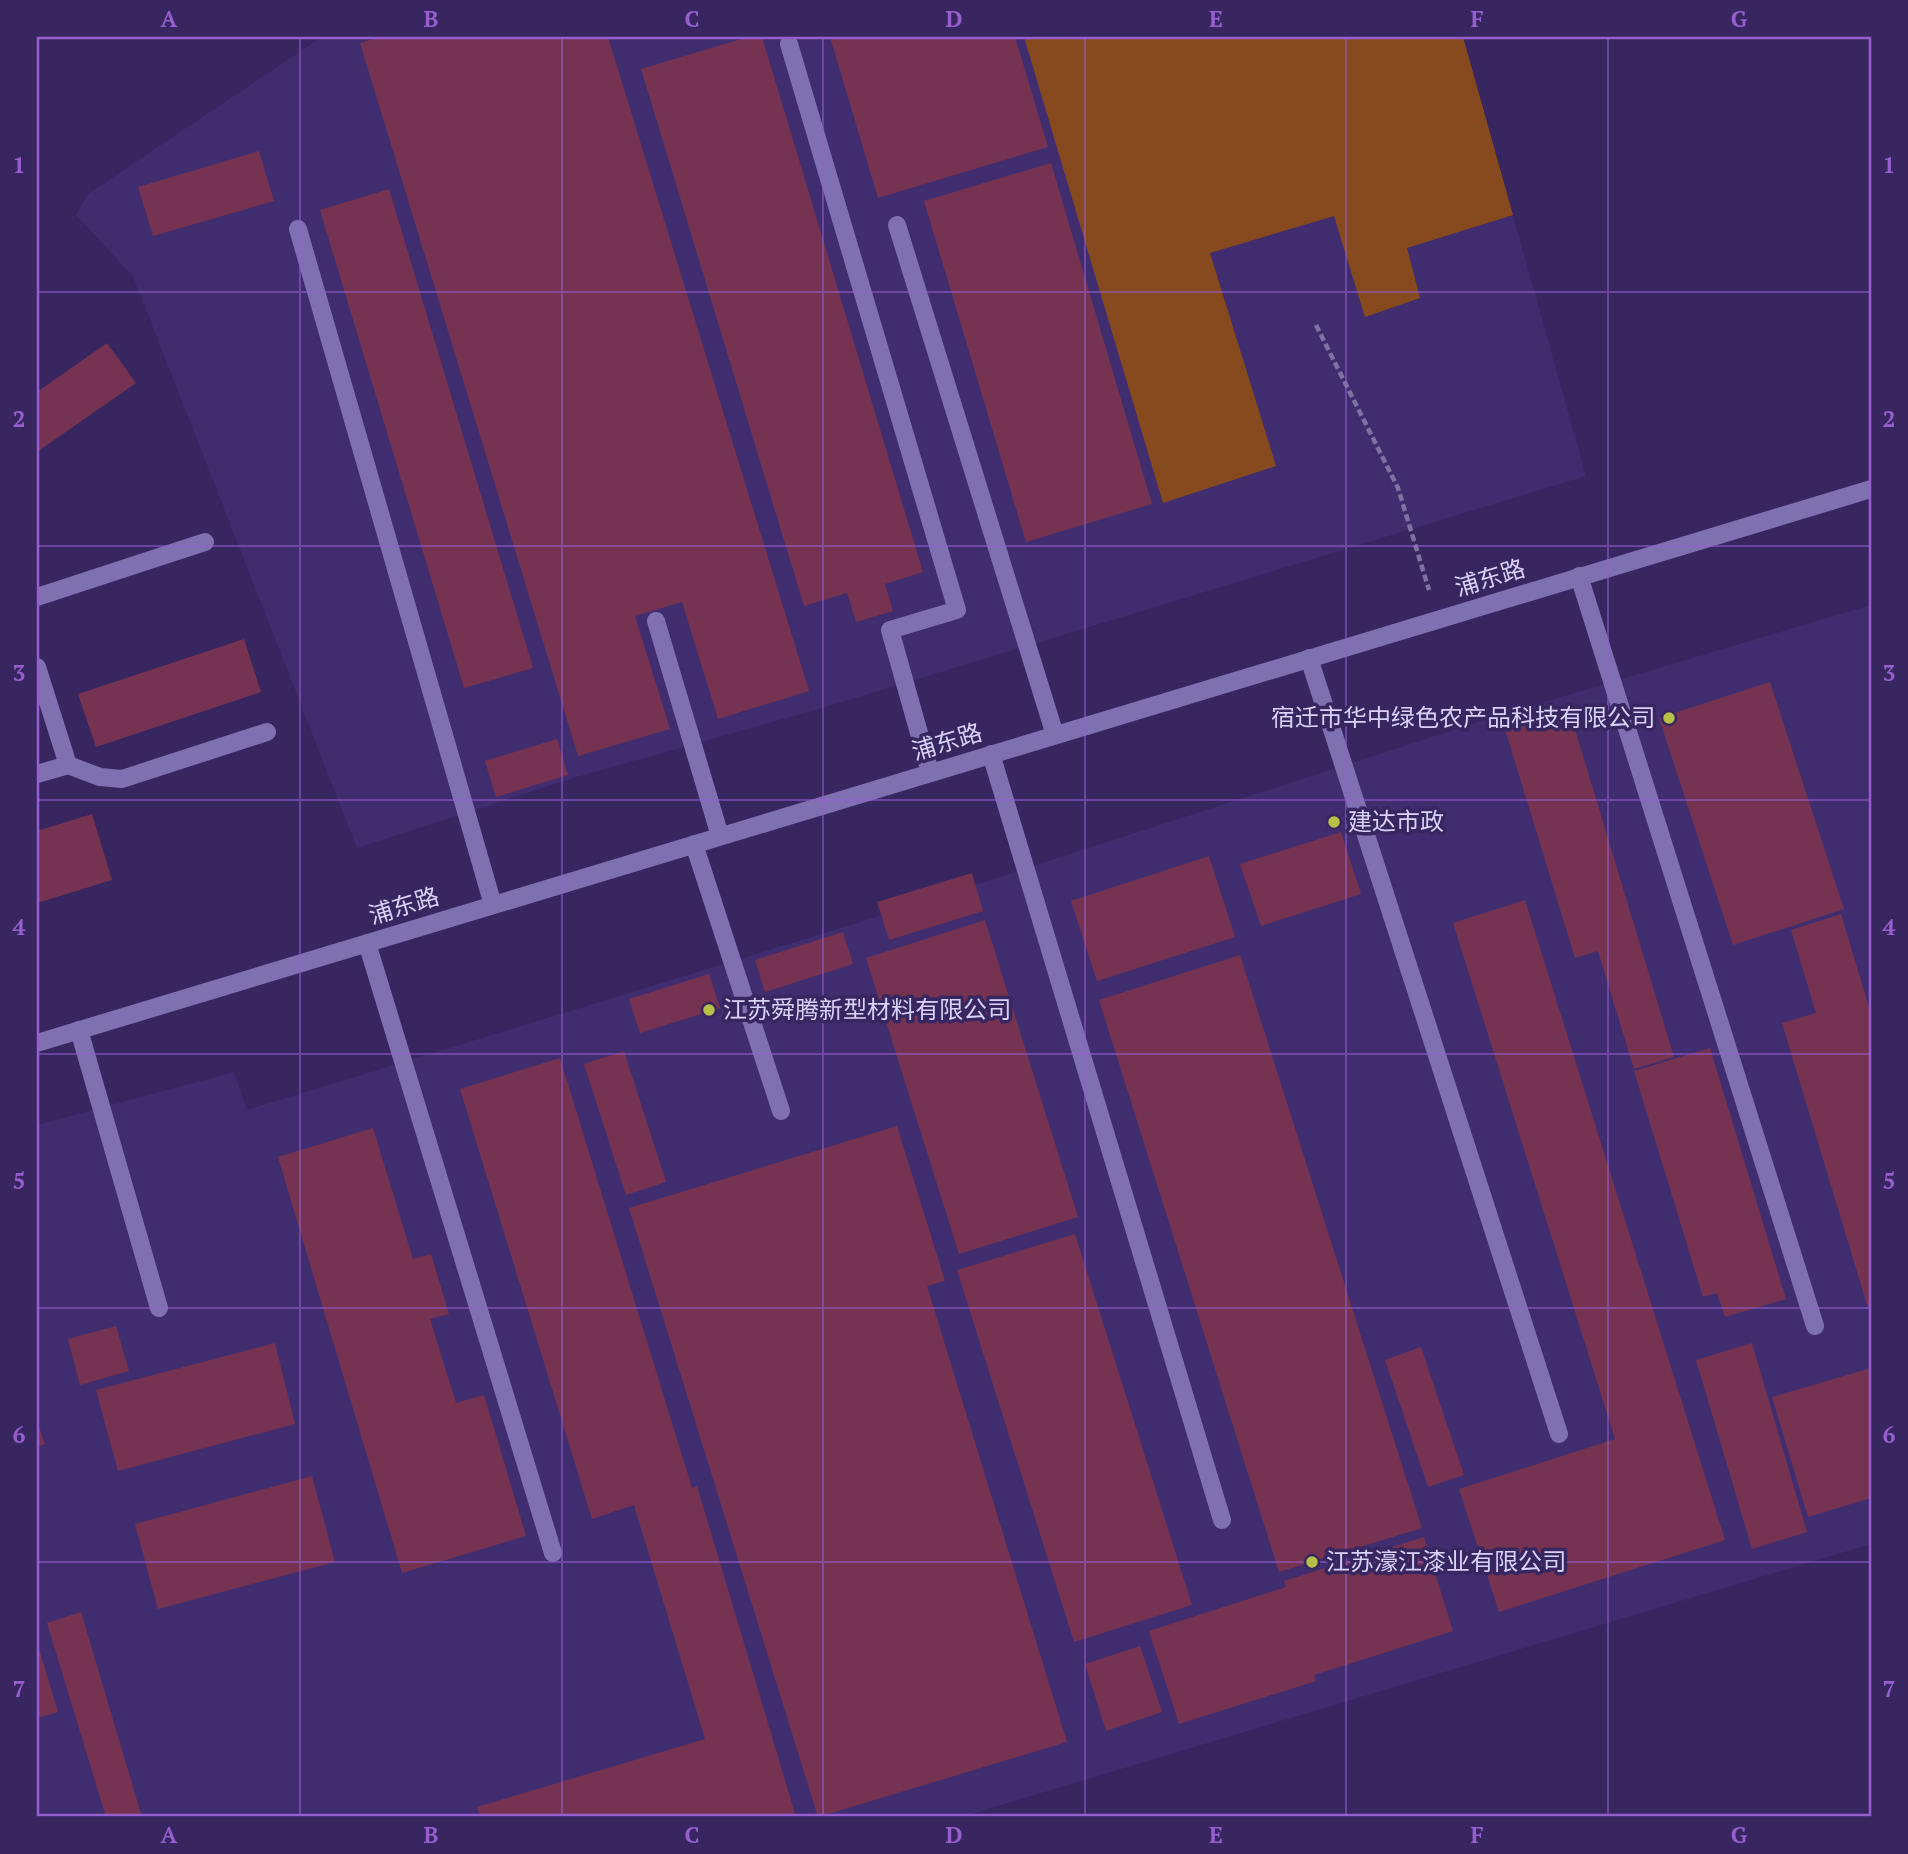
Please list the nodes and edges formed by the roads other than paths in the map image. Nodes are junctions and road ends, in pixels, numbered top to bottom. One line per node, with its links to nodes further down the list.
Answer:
1 (789, 44): 15 (street)
2 (897, 225): 12 (street)
3 (298, 229): 19 (street)
4 (1871, 489): 6 (street, 浦东路)
5 (205, 542): 7 (street)
6 (1579, 576): 9 (street, 浦东路); 25 (street)
7 (37, 597)
8 (656, 621): 17 (street)
9 (1309, 658): 12 (street, 浦东路); 26 (street)
10 (37, 667): 14 (street)
11 (267, 733): 14 (street)
12 (1055, 735): 13 (street, 浦东路)
13 (991, 754): 15 (street, 浦东路); 27 (street)
14 (68, 765): 16 (street)
15 (930, 772): 17 (street, 浦东路)
16 (37, 774)
17 (720, 836): 18 (street, 浦东路)
18 (694, 844): 19 (street, 浦东路); 23 (street)
19 (493, 905): 20 (street, 浦东路)
20 (367, 943): 21 (street, 浦东路); 28 (street)
21 (79, 1030): 22 (street, 浦东路); 24 (street)
22 (37, 1043)
23 (781, 1111)
24 (159, 1308)
25 (1815, 1326)
26 (1559, 1434)
27 (1222, 1520)
28 (552, 1553)

